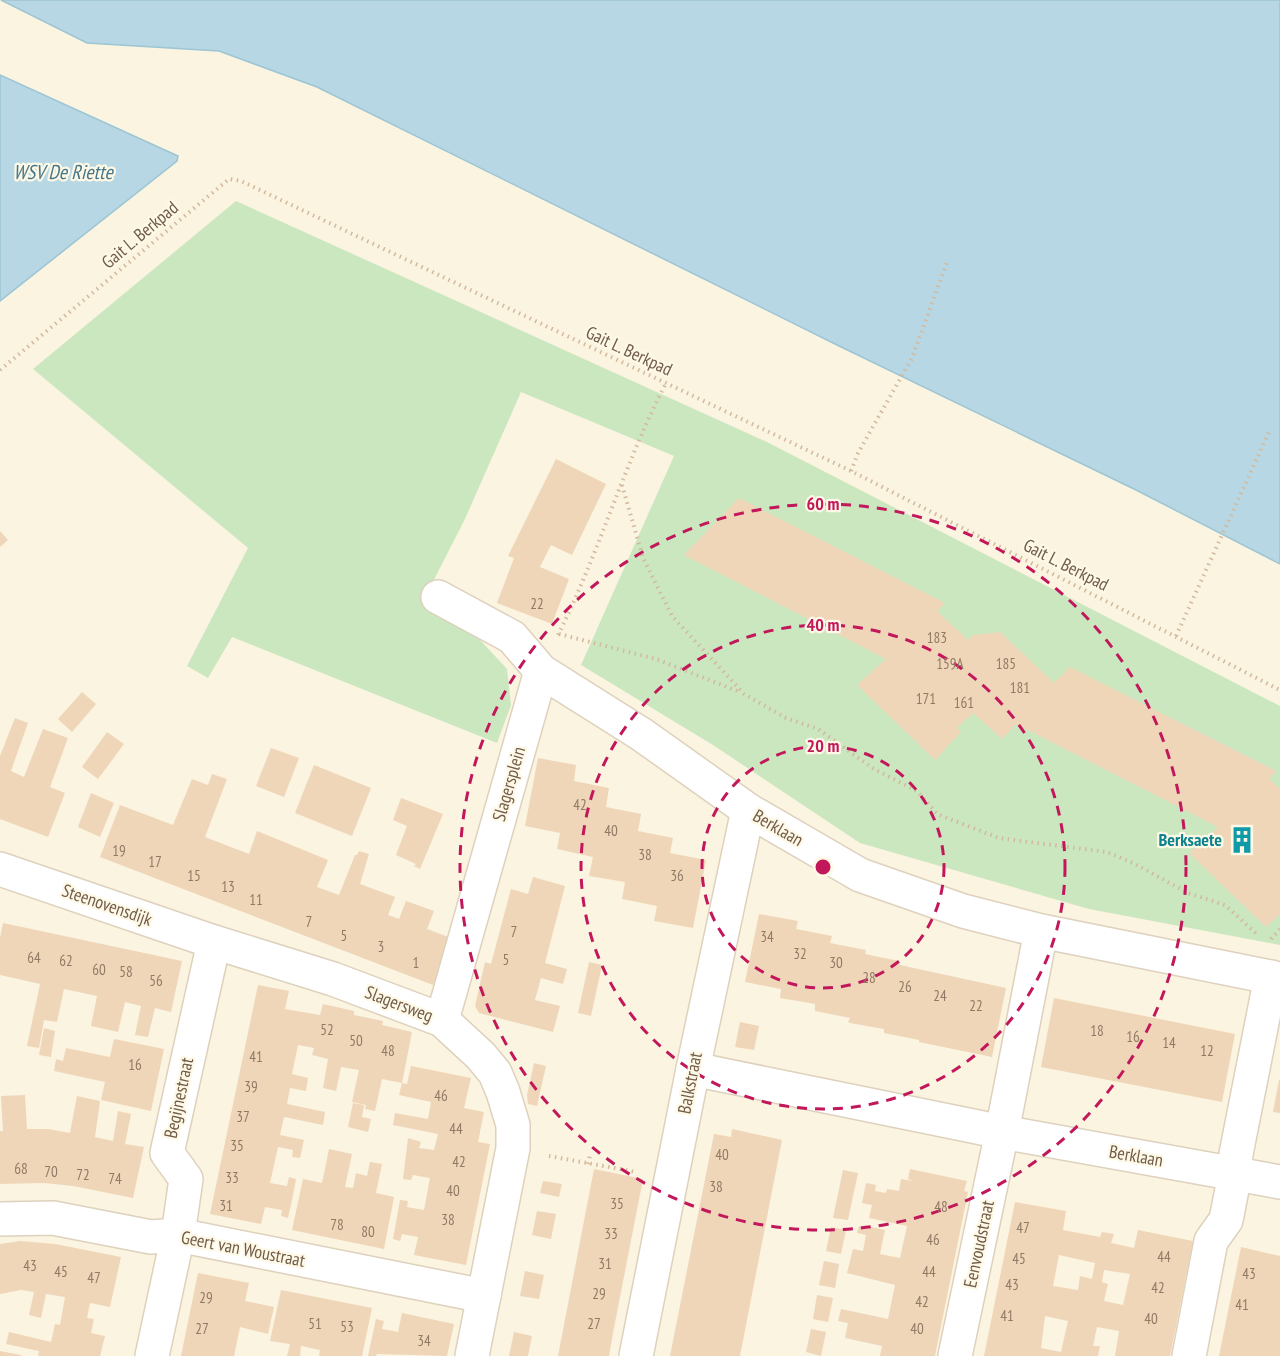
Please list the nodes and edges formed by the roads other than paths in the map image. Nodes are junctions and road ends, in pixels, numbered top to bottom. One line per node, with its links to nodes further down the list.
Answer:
1 (438, 597): 2 (street)
2 (541, 671): 3 (street, Berklaan); 8 (street, Slagersplein)
3 (747, 810): 5 (street, Berklaan); 9 (street, Balkstraat)
4 (0, 869): 6 (street, Steenovensdijk)
5 (1041, 931): 7 (street, Berklaan); 10 (street)
6 (214, 942): 8 (street, Slagersweg); 14 (street, Begijnestraat)
7 (1275, 978): 11 (street, Berklaan)
8 (442, 1020): 15 (street, Slagersweg)
9 (693, 1069): 10 (street, Berklaan); 18 (street, Balkstraat)
10 (1002, 1131): 11 (street, Berklaan); 19 (street, Eenvoudstraat)
11 (1235, 1174): 12 (street, Berklaan); 20 (street)
12 (1280, 1182)
13 (0, 1219): 14 (street, Geert van Woustraat)
14 (178, 1235): 15 (street, Geert van Woustraat); 16 (street, Begijnestraat)
15 (484, 1296): 17 (street, Slagersweg)
16 (152, 1356)
17 (472, 1356)
18 (636, 1356)
19 (955, 1356)
20 (1189, 1356)

